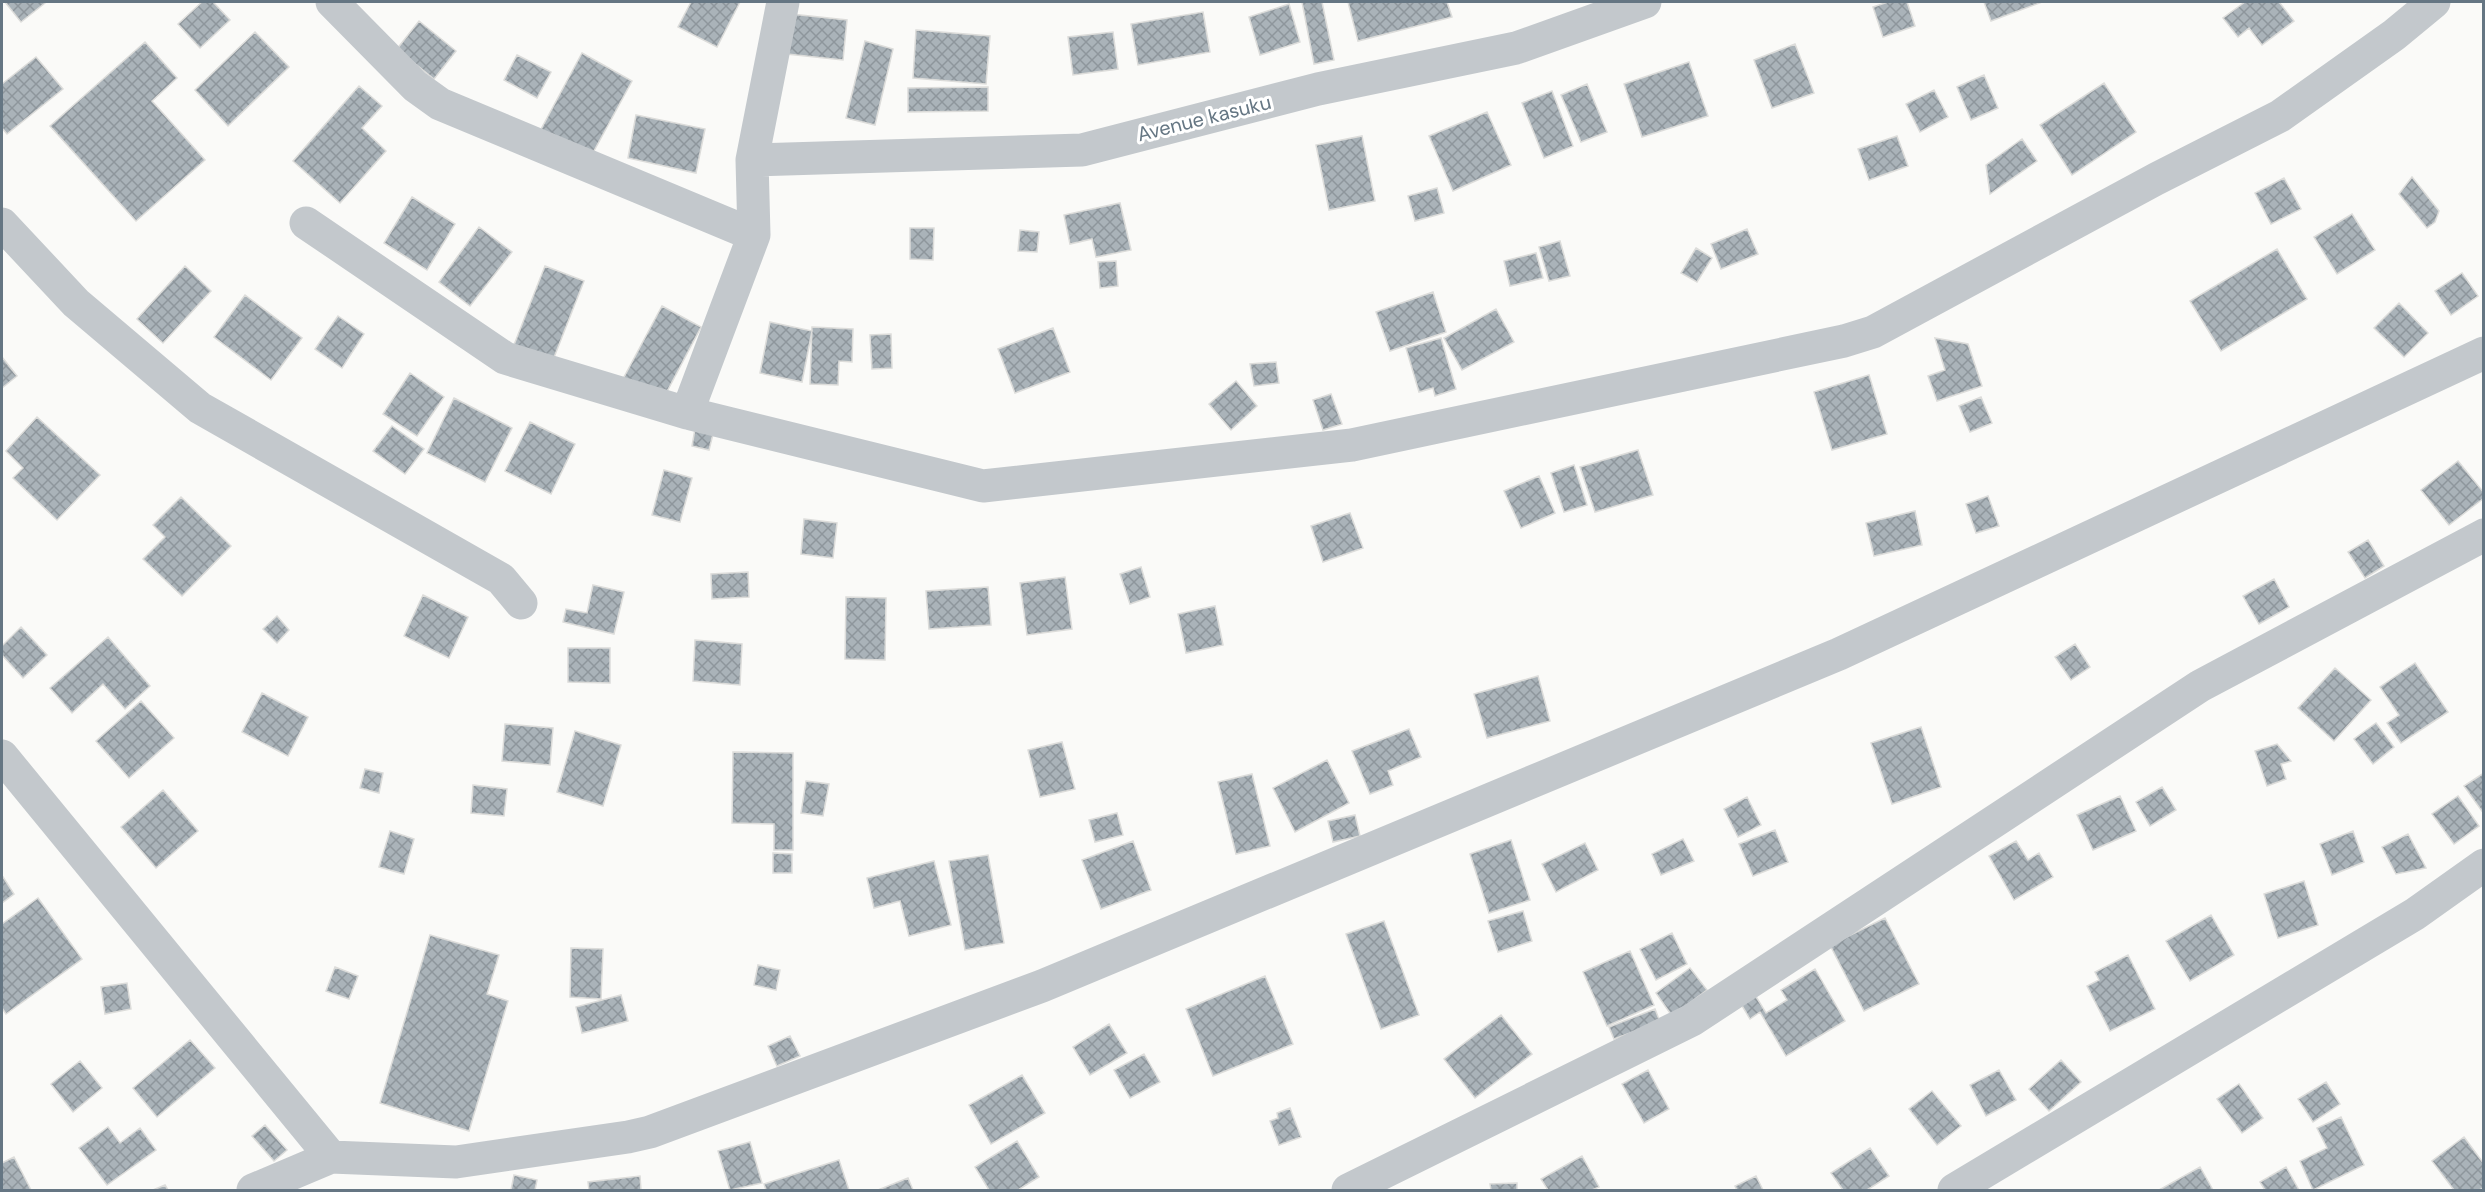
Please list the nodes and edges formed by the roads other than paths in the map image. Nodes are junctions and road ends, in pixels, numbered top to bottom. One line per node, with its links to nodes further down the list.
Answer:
1 (332, 2): 8 (street)
2 (783, 2): 5 (street)
3 (1645, 2): 5 (street, Avenue kasuku)
4 (2434, 2): 10 (street)
5 (752, 160): 8 (street)
6 (306, 223): 10 (street)
7 (2, 224): 12 (street)
8 (754, 235): 10 (street)
9 (2484, 353): 15 (street)
10 (687, 413)
11 (2484, 535): 17 (street)
12 (521, 603)
13 (2, 756): 15 (street)
14 (2484, 865): 18 (street)
15 (331, 1157): 16 (street)
16 (253, 1191)
17 (1348, 1191)
18 (1953, 1191)

